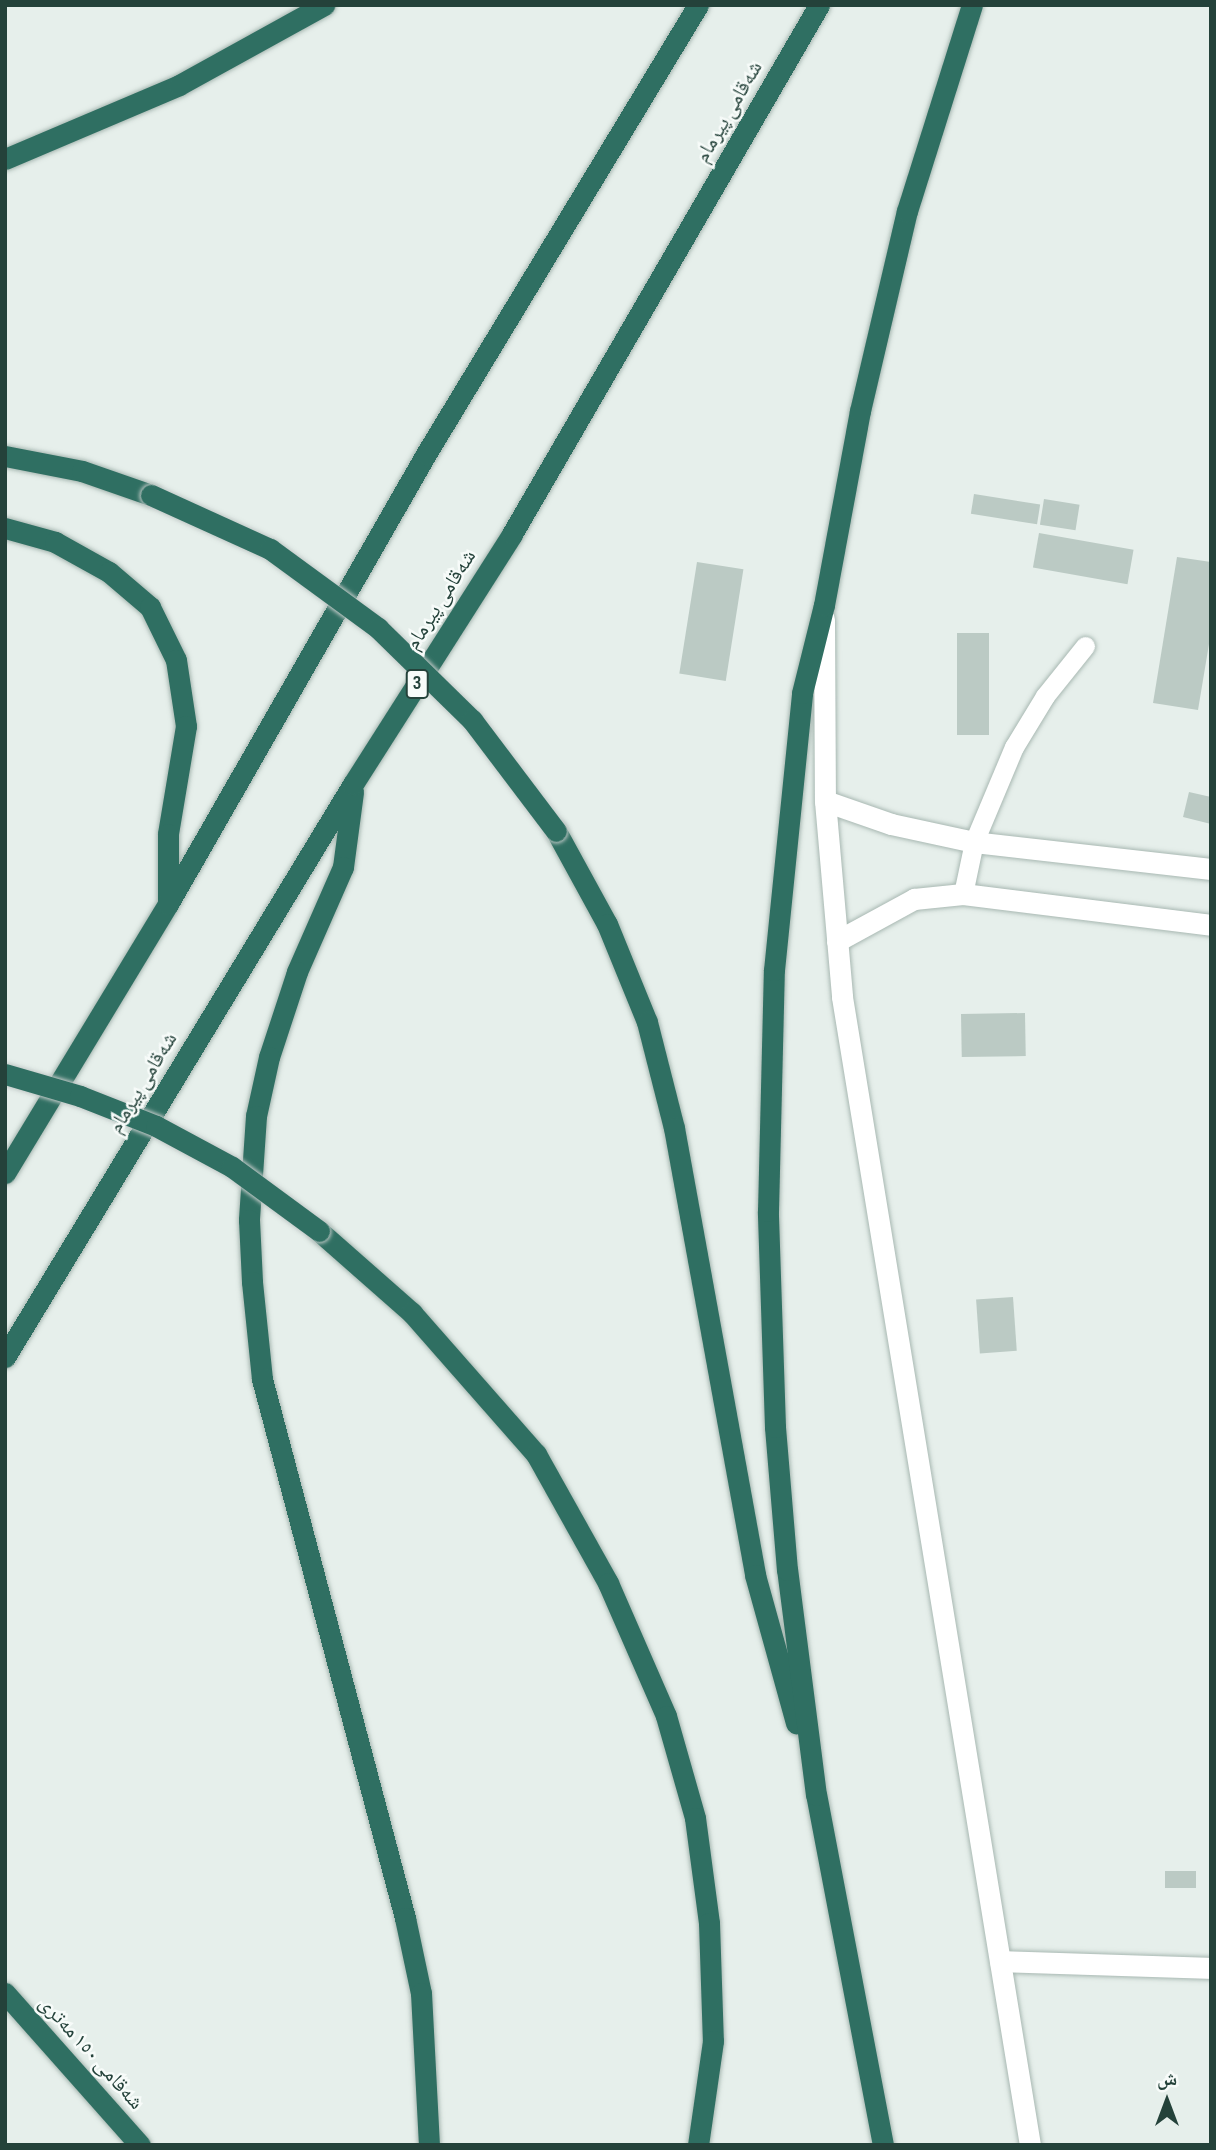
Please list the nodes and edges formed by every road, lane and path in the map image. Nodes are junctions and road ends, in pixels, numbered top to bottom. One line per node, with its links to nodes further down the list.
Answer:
1 (324, 5): 5 (highway)
2 (698, 5): 15 (highway)
3 (819, 5): 10 (highway, شەقامی پیرمام / 3)
4 (972, 5): 8 (highway)
5 (5, 156)
6 (5, 456): 21 (highway, bridge)
7 (5, 528): 15 (highway)
8 (824, 604): 11 (street); 21 (highway)
9 (1085, 646): 12 (lane)
10 (354, 784): 20 (highway, شەقامی پیرمام / 3); 27 (highway)
11 (825, 801): 12 (street); 17 (street)
12 (974, 842): 13 (street); 14 (lane)
13 (1211, 869)
14 (963, 894): 16 (street); 17 (street)
15 (168, 904): 19 (highway)
16 (1211, 925)
17 (837, 941): 22 (street)
18 (5, 1074): 25 (highway, bridge)
19 (5, 1173)
20 (5, 1357)
21 (816, 1795): 30 (highway)
22 (1000, 1961): 23 (street); 31 (street)
23 (1211, 1968)
24 (5, 1993): 26 (highway, شەقامی ١٥٠ مەتری)
25 (706, 2111): 28 (highway); 29 (highway)
26 (139, 2145)
27 (429, 2145)
28 (698, 2145)
29 (707, 2145)
30 (883, 2145)
31 (1030, 2145)

